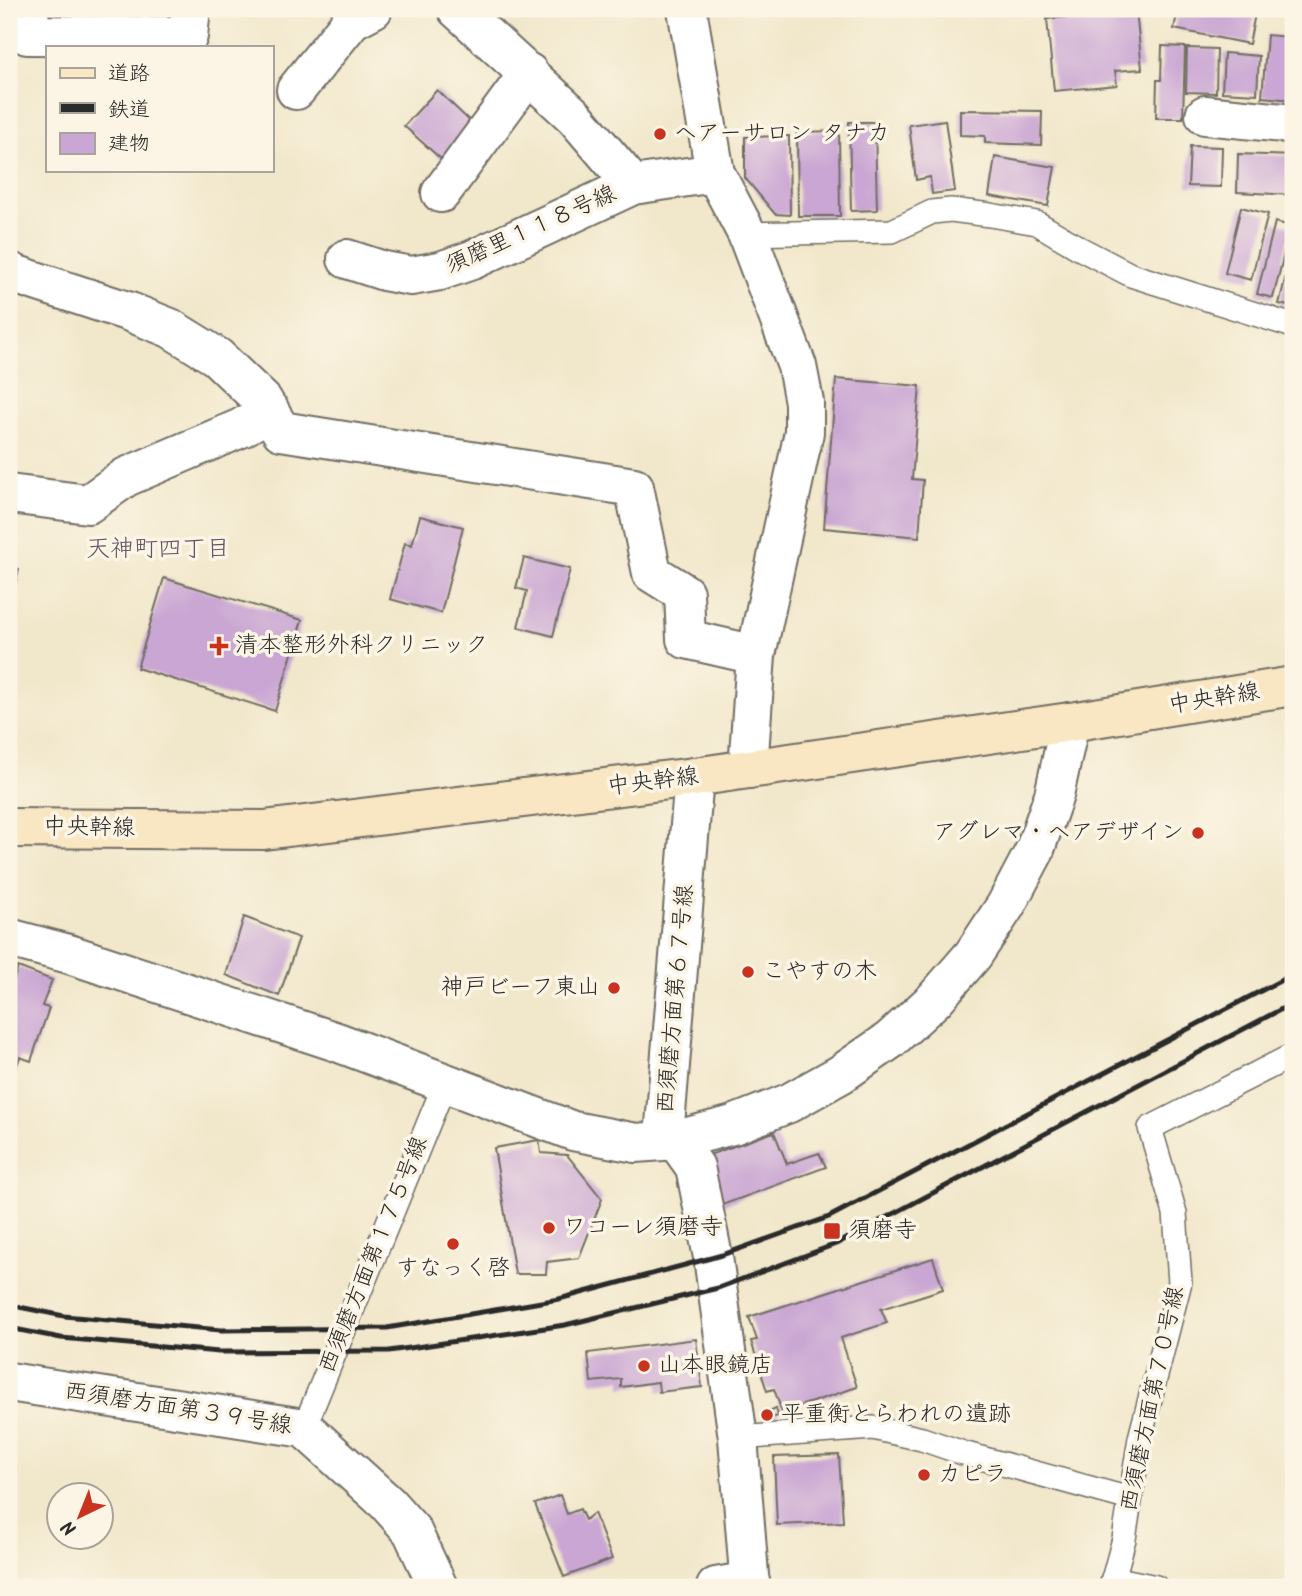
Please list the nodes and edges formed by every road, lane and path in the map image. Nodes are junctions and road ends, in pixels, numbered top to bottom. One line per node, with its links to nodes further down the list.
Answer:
1 (191, 9): 5 (street)
2 (373, 9): 7 (street)
3 (457, 9): 6 (street)
4 (687, 9): 10 (street)
5 (22, 28)
6 (529, 73): 11 (street); 12 (street)
7 (296, 90)
8 (1205, 115): 9 (street)
9 (1293, 124)
10 (715, 173): 11 (street, 須磨里１１８号線); 13 (street)
11 (633, 185): 14 (street, 須磨里１１８号線)
12 (441, 193)
13 (747, 234): 16 (lane); 19 (street)
14 (347, 259)
15 (9, 271): 17 (street)
16 (1293, 326)
17 (270, 411): 18 (street); 19 (street)
18 (9, 494)
19 (756, 655): 22 (street)
20 (1293, 686): 21 (street, 中央幹線)
21 (1070, 722): 22 (street, 中央幹線); 28 (street)
22 (748, 769): 23 (street, 中央幹線)
23 (694, 777): 24 (street, 中央幹線); 28 (street, 西須磨方面第６７号線)
24 (9, 828)
25 (9, 938): 27 (street)
26 (1293, 1055): 32 (lane, 西須磨方面第７０号線)
27 (445, 1083): 28 (street); 30 (lane, 西須磨方面第１７５号線)
28 (676, 1140): 31 (street, 西須磨方面第６７号線)
29 (9, 1382): 30 (street, 西須磨方面第３９号線)
30 (304, 1429): 35 (street, 西須磨方面第３９号線)
31 (738, 1438): 32 (lane); 34 (street, 西須磨方面第６７号線)
32 (1129, 1499): 33 (lane, 西須磨方面第７０号線)
33 (1112, 1582): 36 (lane)
34 (739, 1585)
35 (438, 1587)
36 (1156, 1587)

